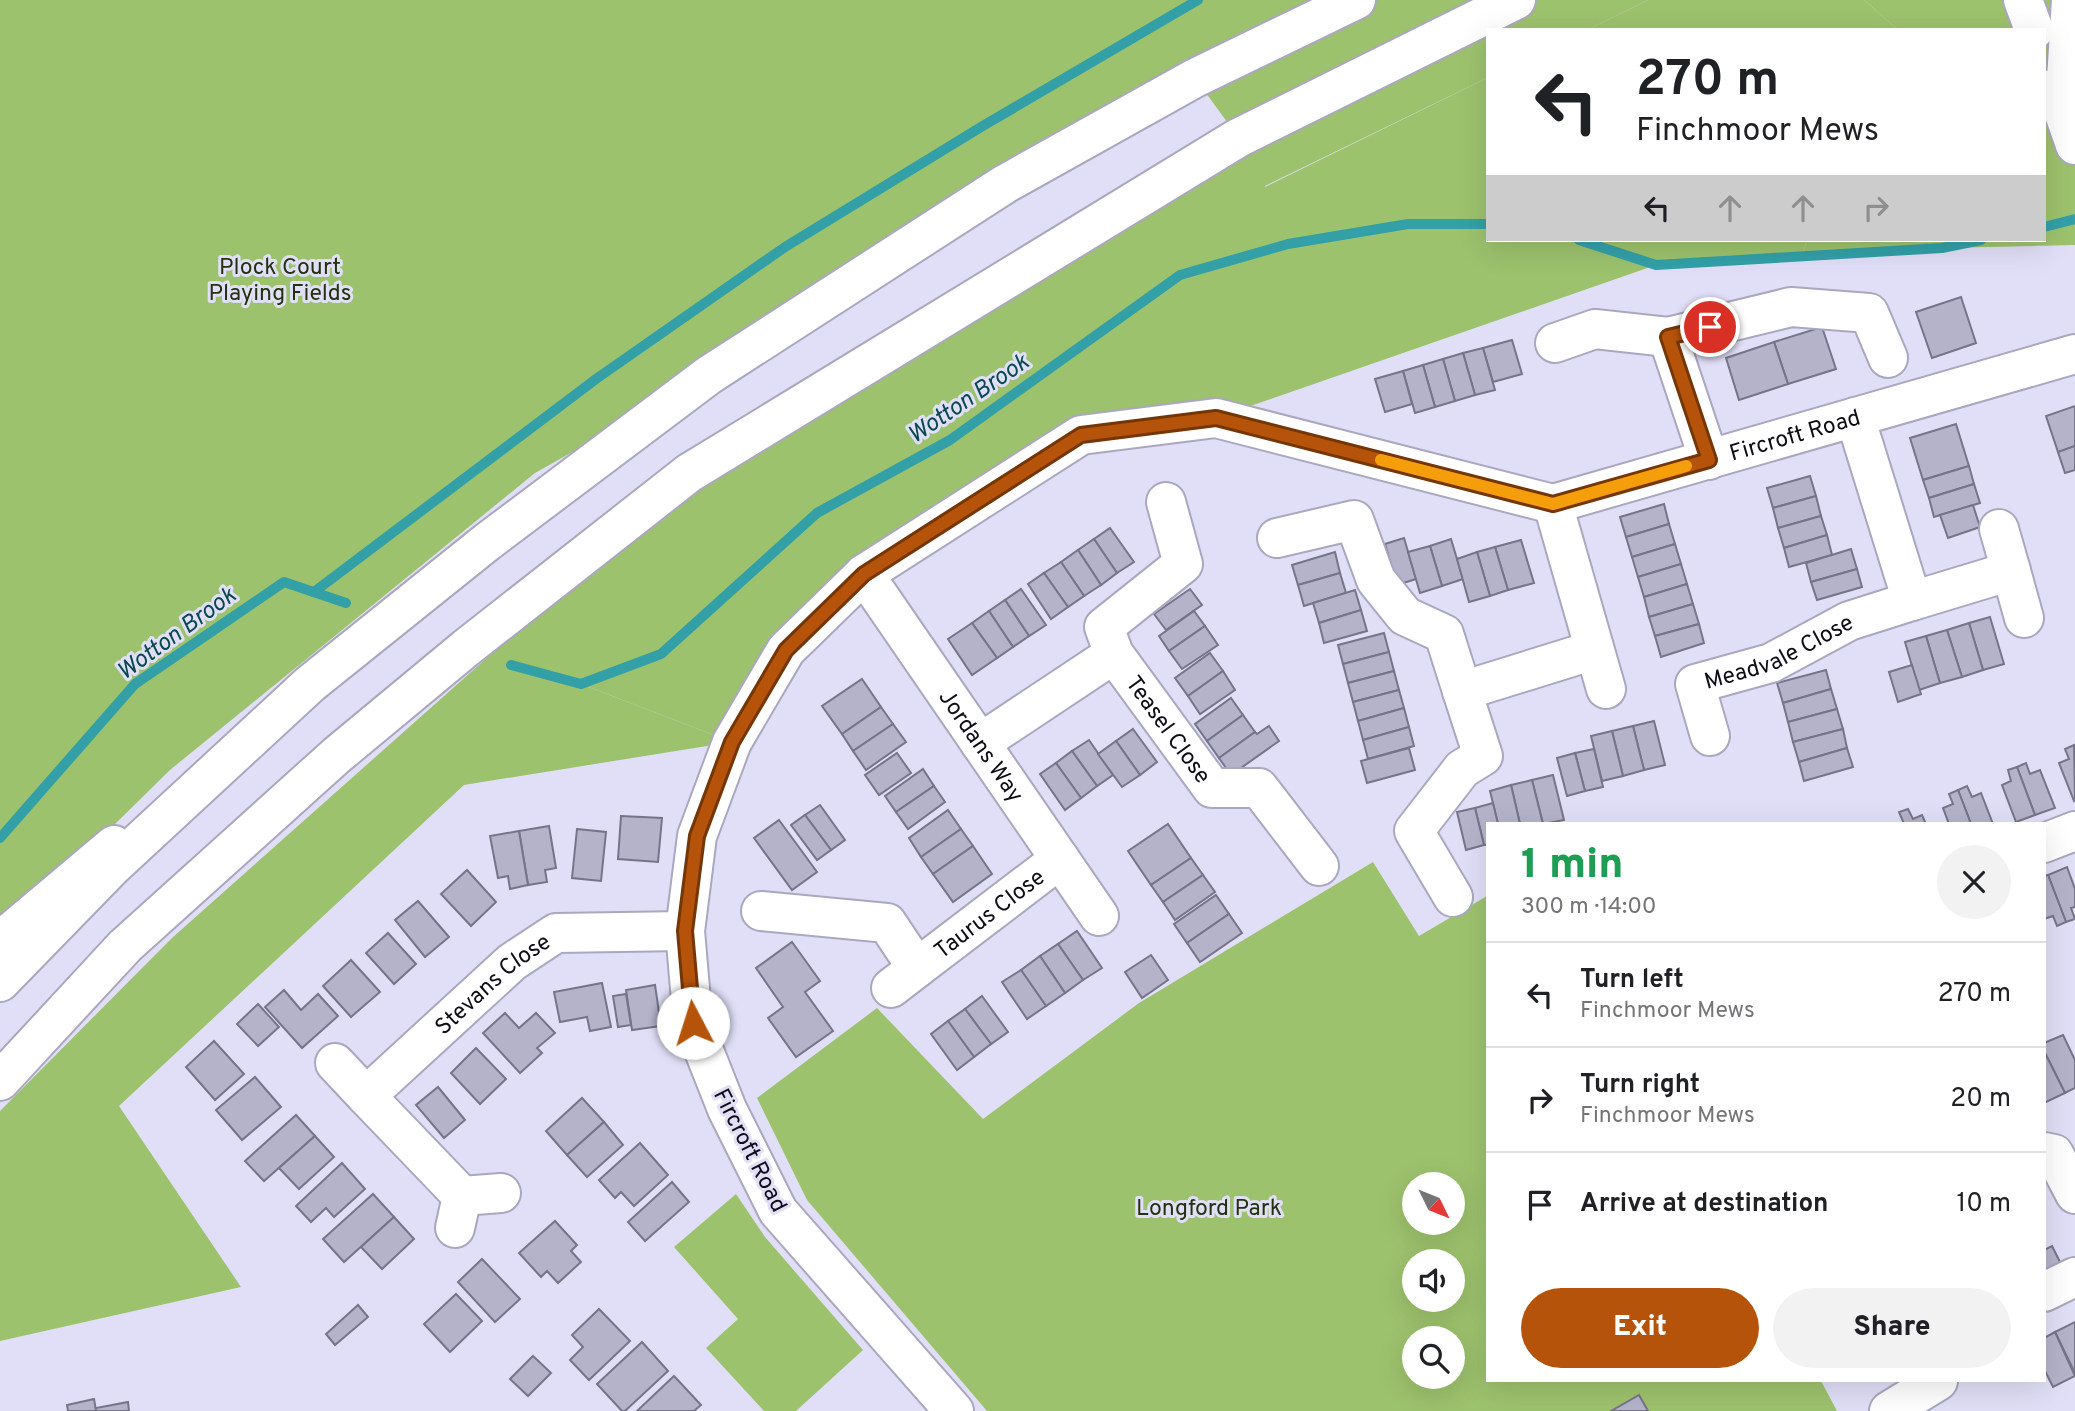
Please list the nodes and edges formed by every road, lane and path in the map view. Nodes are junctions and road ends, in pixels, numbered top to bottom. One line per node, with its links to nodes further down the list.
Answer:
1 (1356, 0): 24 (main road)
2 (1516, 0): 40 (main road)
3 (2023, 0): 5 (main road)
4 (2071, 0): 7 (main road)
5 (2033, 28)
6 (2046, 62): 7 (main road)
7 (2070, 129)
8 (1668, 337): 9 (main road); 11 (main road); 13 (main road)
9 (1555, 343)
10 (2075, 354): 12 (main road, Fircroft Road)
11 (1888, 358)
12 (1855, 417): 13 (main road, Fircroft Road); 20 (main road)
13 (1709, 460): 15 (main road, Fircroft Road)
14 (1166, 502): 23 (main road, Teasel Close)
15 (1553, 504): 19 (main road, Fircroft Road); 22 (main road)
16 (1999, 529): 18 (main road)
17 (1277, 538): 26 (main road)
18 (2011, 570): 20 (main road, Meadvale Close); 21 (main road)
19 (864, 574): 28 (main road, Jordans Way); 36 (main road, Fircroft Road)
20 (1912, 601): 27 (main road, Meadvale Close)
21 (2024, 618)
22 (1594, 650): 25 (main road); 26 (main road)
23 (1114, 654): 28 (main road, Teasel Close); 32 (main road, Teasel Close)
24 (310, 684): 37 (main road); 38 (main road)
25 (1606, 689)
26 (1462, 691): 33 (main road)
27 (1710, 736)
28 (981, 743): 31 (main road, Jordans Way)
29 (2075, 831): 30 (main road)
30 (2046, 842)
31 (1060, 859): 34 (main road, Taurus Close); 35 (main road, Jordans Way)
32 (1319, 866)
33 (1453, 897)
34 (761, 911)
35 (1099, 916)
36 (685, 931): 41 (main road, Stevans Close); 48 (main road, Fircroft Road)
37 (0, 941)
38 (0, 982)
39 (335, 1063): 41 (main road)
40 (0, 1081)
41 (366, 1096): 43 (main road)
42 (2046, 1152): 44 (main road)
43 (501, 1193)
44 (2075, 1194)
45 (2075, 1277): 46 (main road)
46 (2046, 1291)
47 (1936, 1382): 49 (main road)
48 (954, 1411)
49 (1889, 1411)

